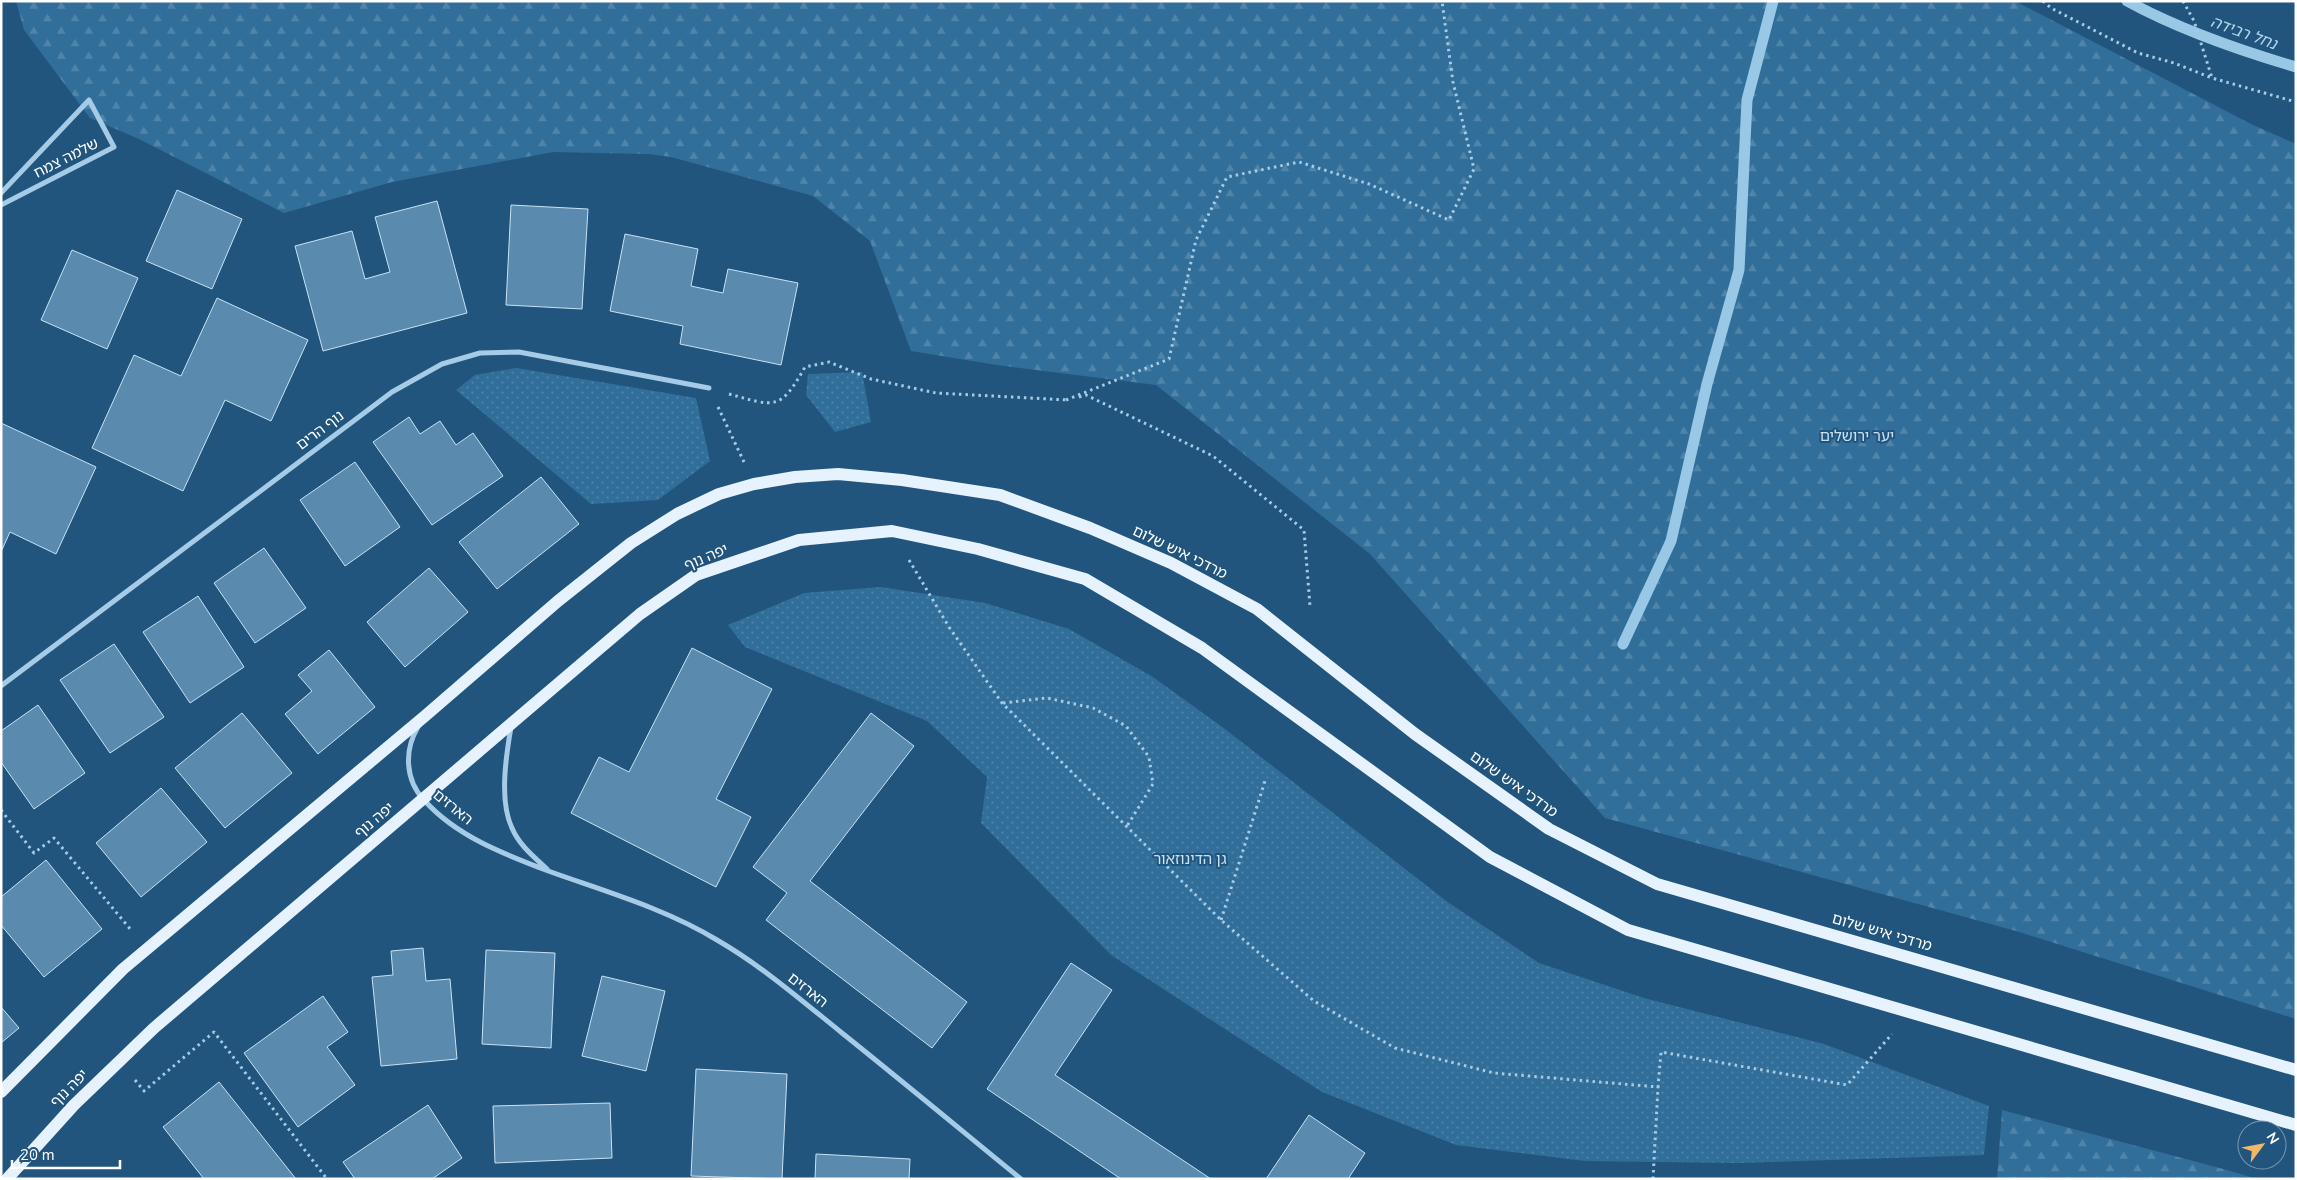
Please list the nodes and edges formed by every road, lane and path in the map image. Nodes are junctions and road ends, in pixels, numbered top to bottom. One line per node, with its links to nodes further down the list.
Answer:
1 (1442, 1): 9 (path)
2 (2043, 1): 4 (path)
3 (2183, 1): 4 (path)
4 (2212, 78): 5 (path)
5 (2296, 102)
6 (1, 193): 7 (street, שלמה צמח)
7 (1, 205)
8 (709, 388): 9 (path); 10 (path); 13 (street, נוף הרים)
9 (1066, 400): 12 (path)
10 (754, 484): 15 (main road); 25 (main road, מרדכי איש שלום)
11 (892, 531): 14 (path); 16 (main road, יפה נוף); 24 (main road)
12 (1310, 606)
13 (1, 686)
14 (1002, 703): 20 (path); 20 (path)
15 (425, 716): 18 (street, הארזים); 23 (main road)
16 (511, 726): 18 (main road, יפה נוף); 21 (street, הארזים)
17 (1265, 781): 22 (path)
18 (423, 800): 21 (street, הארזים); 30 (main road, יפה נוף)
19 (1, 810): 23 (path)
20 (1127, 826): 22 (path)
21 (549, 871): 32 (street, הארזים)
22 (1221, 920): 27 (path)
23 (147, 949): 28 (main road)
24 (1910, 1012): 27 (path); 29 (main road)
25 (2296, 1070)
26 (135, 1079): 31 (path)
27 (1658, 1087): 33 (path)
28 (1, 1092)
29 (2296, 1125)
30 (8, 1179)
31 (327, 1179)
32 (1021, 1179)
33 (1653, 1179)

